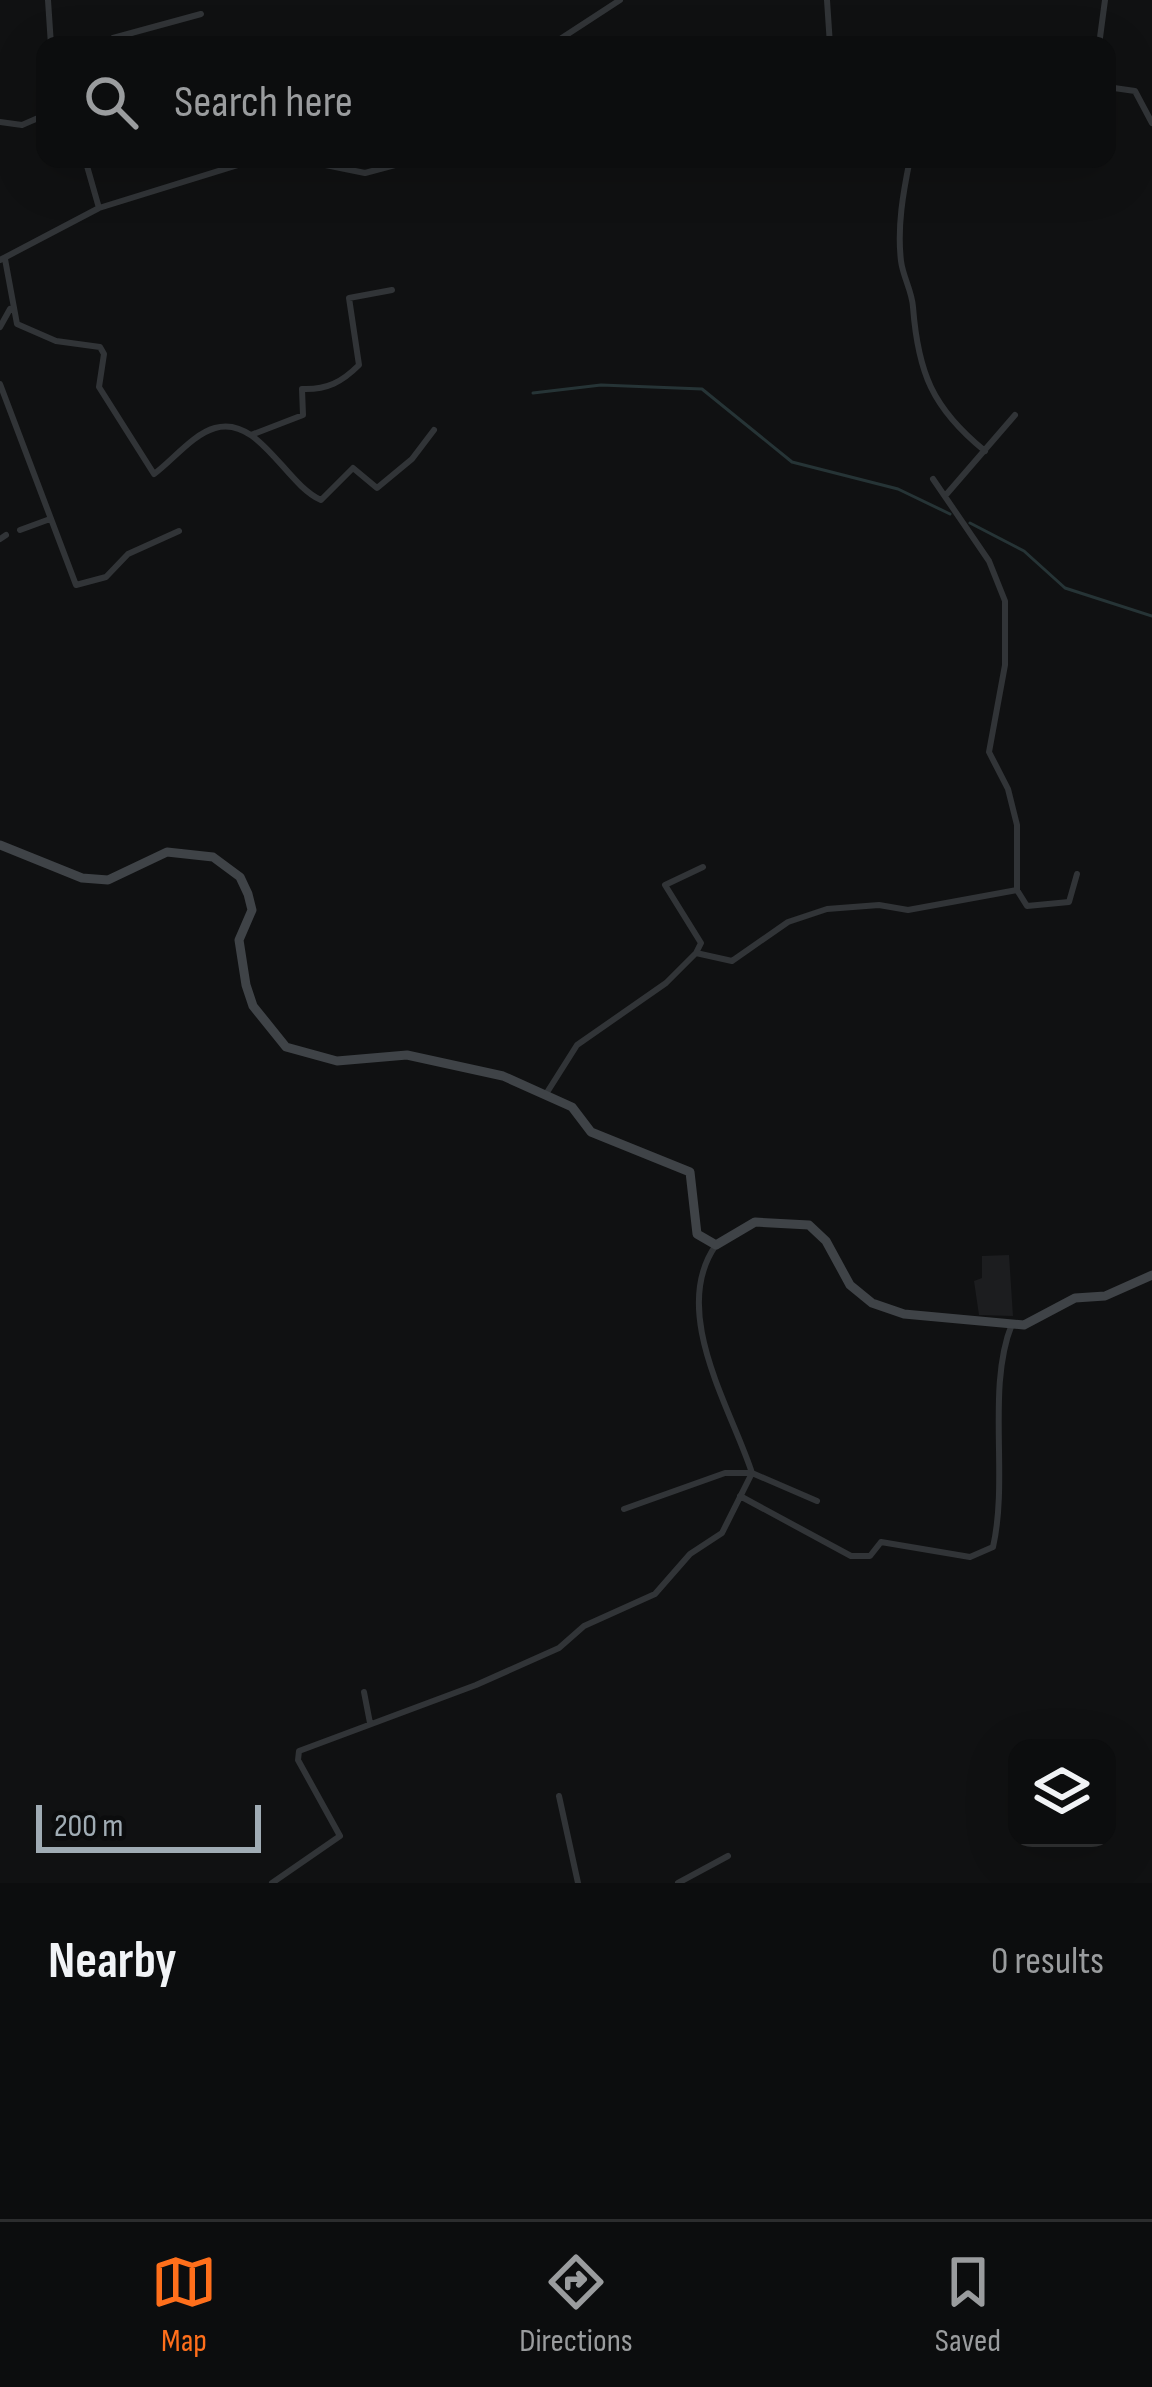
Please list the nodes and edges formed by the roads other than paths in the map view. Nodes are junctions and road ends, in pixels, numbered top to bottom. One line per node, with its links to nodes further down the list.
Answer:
1 (48, 0): 6 (street)
2 (620, 0): 8 (street)
3 (827, 0): 9 (street)
4 (1106, 0): 10 (street)
5 (201, 14): 7 (street)
6 (50, 36)
7 (120, 36)
8 (565, 36)
9 (829, 36)
10 (1100, 36)
11 (1116, 88): 14 (street)
12 (36, 119): 13 (street)
13 (0, 122)
14 (1152, 123)
15 (88, 168): 20 (street)
16 (228, 168): 20 (street)
17 (340, 168): 18 (street)
18 (384, 168)
19 (909, 168): 29 (street)
20 (99, 208): 21 (street)
21 (3, 259): 23 (street)
22 (392, 290): 28 (street)
23 (11, 308): 24 (street); 28 (street)
24 (0, 327)
25 (0, 384): 32 (street)
26 (1015, 415): 29 (street)
27 (434, 430): 28 (street)
28 (251, 434)
29 (985, 451): 31 (street)
30 (933, 479): 31 (street)
31 (945, 496): 38 (street)
32 (50, 519): 33 (street); 34 (street)
33 (20, 530)
34 (179, 531)
35 (0, 844): 40 (street)
36 (703, 867): 39 (street)
37 (1076, 874): 38 (street)
38 (1017, 890): 39 (street)
39 (696, 953): 40 (street)
40 (546, 1094): 41 (street)
41 (716, 1245): 43 (street); 44 (street)
42 (1152, 1275): 43 (street)
43 (1012, 1324): 45 (street)
44 (752, 1473): 45 (street); 46 (street); 47 (street)
45 (740, 1496): 49 (street)
46 (817, 1501)
47 (624, 1509)
48 (364, 1692): 49 (street)
49 (370, 1723): 52 (street)
50 (559, 1796): 53 (street)
51 (728, 1856): 54 (street)
52 (272, 1883)
53 (578, 1883)
54 (678, 1883)

